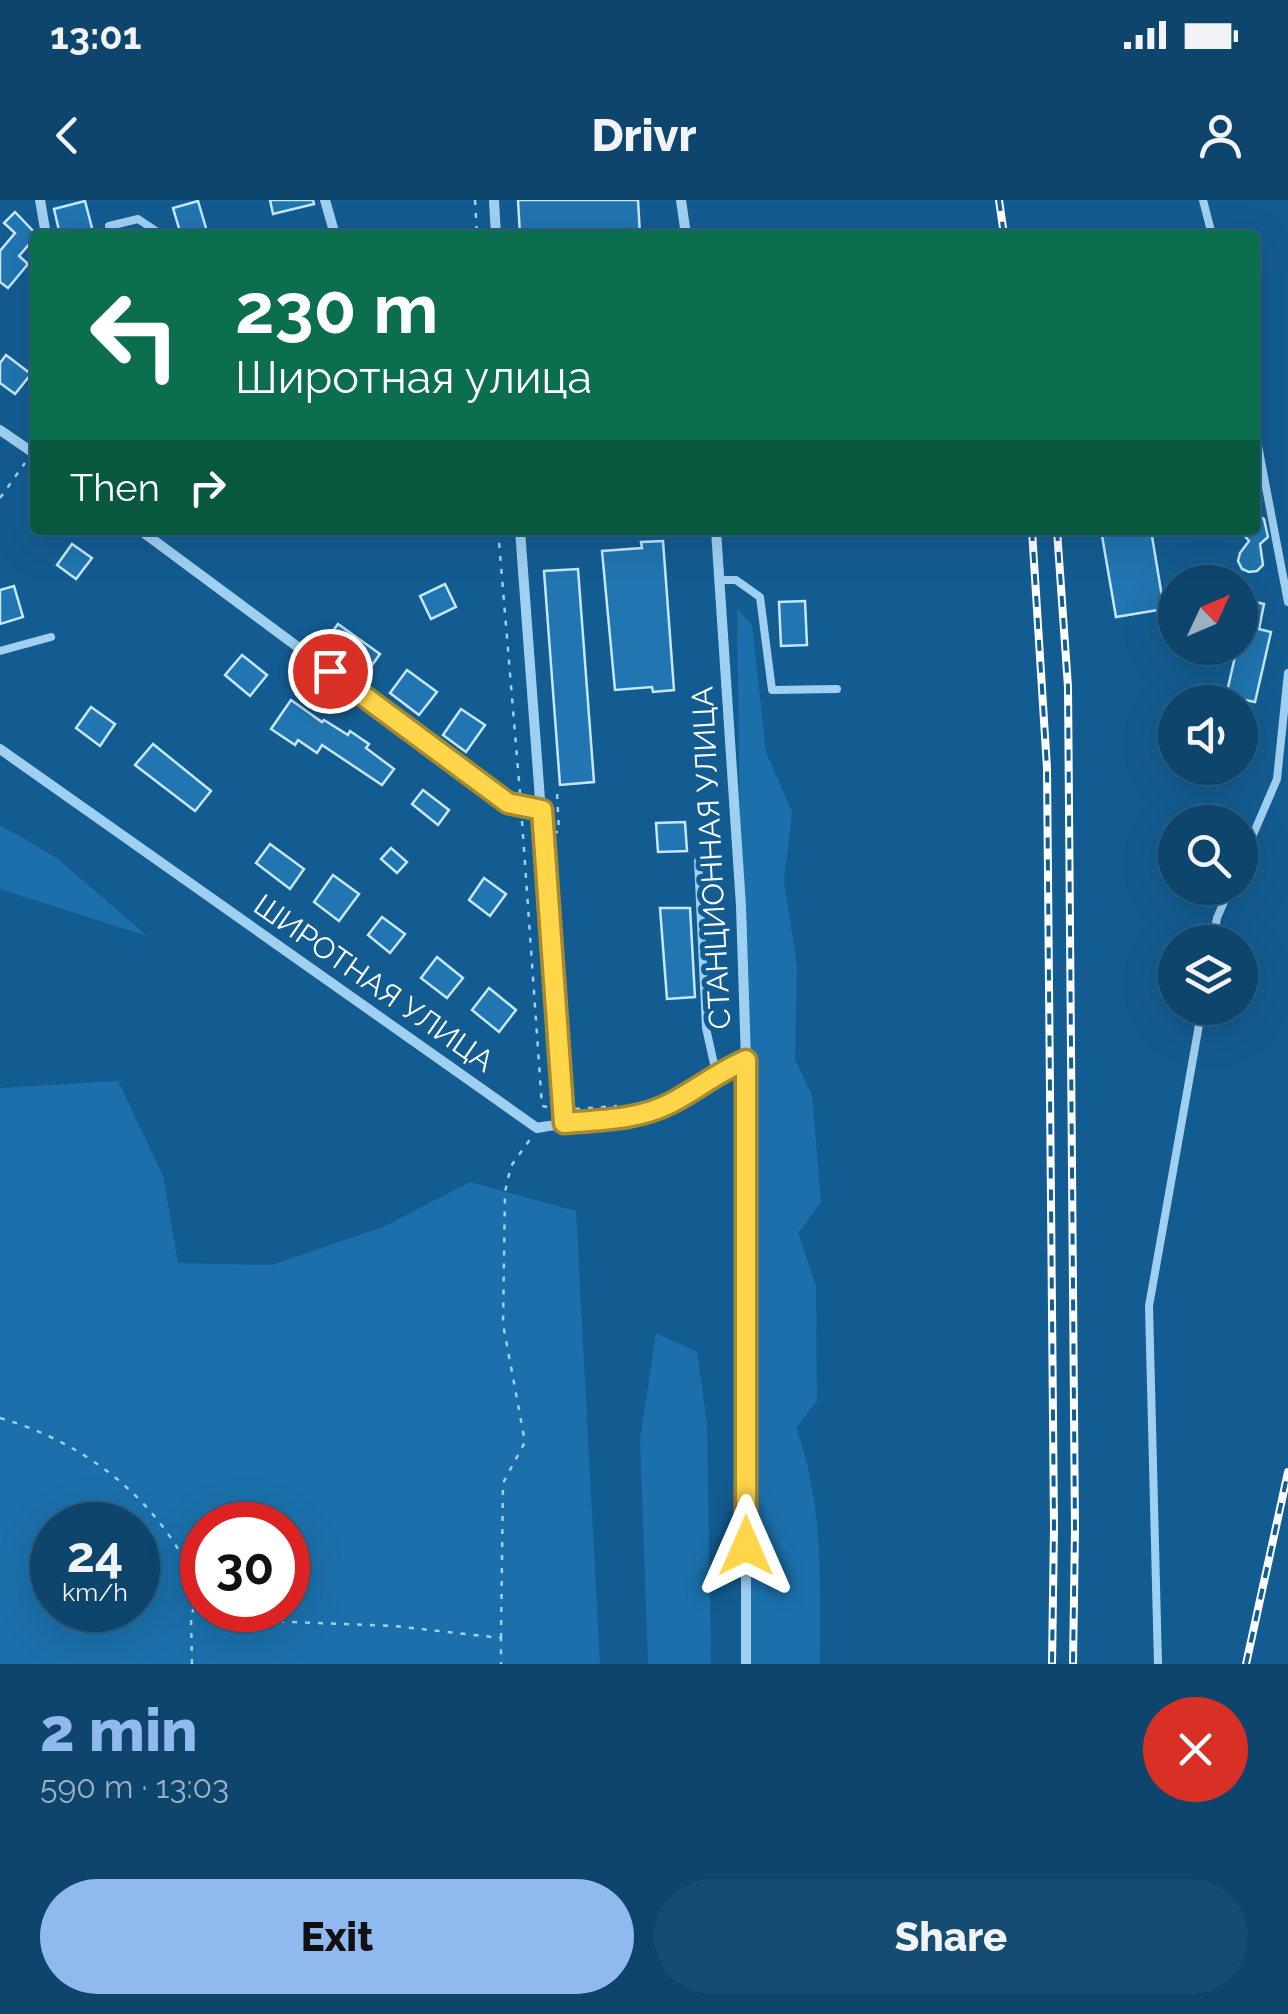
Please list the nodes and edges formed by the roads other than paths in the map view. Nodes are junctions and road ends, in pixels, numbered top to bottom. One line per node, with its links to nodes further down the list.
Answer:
1 (40, 200): 7 (street)
2 (325, 200): 9 (street)
3 (494, 200): 10 (street)
4 (681, 200): 11 (street)
5 (1203, 200): 12 (lane)
6 (110, 226): 8 (lane)
7 (45, 230)
8 (154, 230)
9 (333, 230)
10 (496, 230)
11 (685, 230)
12 (1211, 230)
13 (0, 430): 14 (street)
14 (30, 450)
15 (1260, 456): 20 (lane)
16 (147, 535): 26 (street)
17 (520, 535): 26 (street)
18 (716, 535): 19 (street, СТАНЦИОННАЯ УЛИЦА)
19 (720, 580): 24 (lane); 30 (street, СТАНЦИОННАЯ УЛИЦА)
20 (1288, 602)
21 (51, 637): 22 (lane)
22 (0, 650)
23 (1288, 673): 27 (lane)
24 (837, 689)
25 (0, 748): 32 (street, ШИРОТНАЯ УЛИЦА)
26 (542, 810): 32 (street)
27 (1258, 824)
28 (698, 860): 31 (lane)
29 (1199, 1025): 34 (lane)
30 (746, 1060): 31 (street); 33 (street, СТАНЦИОННАЯ УЛИЦА)
31 (716, 1072): 32 (street)
32 (564, 1123)
33 (746, 1664)
34 (1158, 1664)

